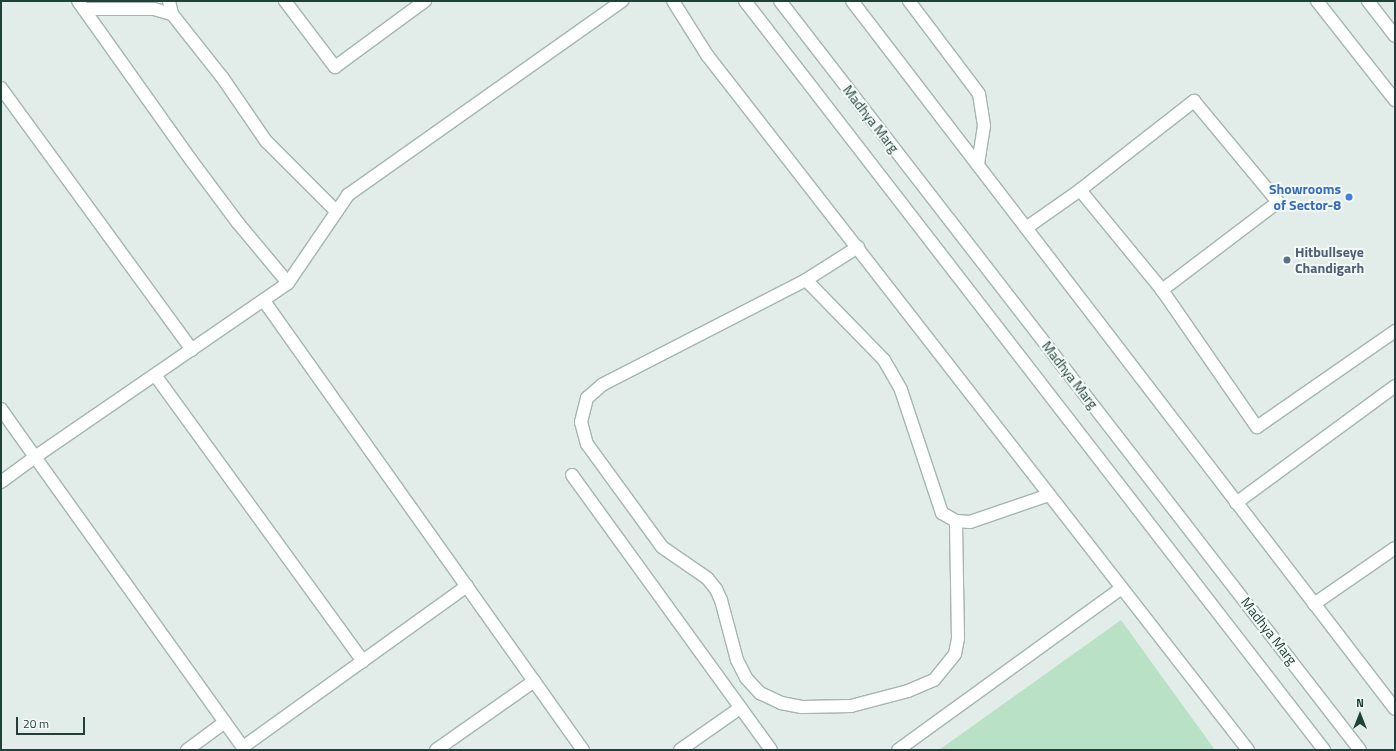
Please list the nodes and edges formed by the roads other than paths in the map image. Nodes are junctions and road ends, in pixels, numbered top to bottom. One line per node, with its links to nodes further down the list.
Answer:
1 (168, 1): 13 (street)
2 (285, 1): 3 (street)
3 (425, 1)
4 (622, 1): 19 (street)
5 (673, 1): 21 (street)
6 (745, 1): 54 (street, Madhya Marg)
7 (780, 1): 55 (street, Madhya Marg)
8 (852, 1): 17 (street)
9 (909, 1): 17 (street)
10 (1317, 1): 16 (street)
11 (1368, 1): 14 (street)
12 (81, 5): 13 (street); 23 (street)
13 (172, 14): 19 (street)
14 (1395, 36)
15 (1, 88): 27 (street)
16 (1395, 100)
17 (978, 165): 20 (street)
18 (1080, 190): 20 (street); 24 (street); 24 (street)
19 (337, 212): 23 (street)
20 (1026, 228): 35 (street)
21 (858, 247): 22 (street); 34 (street)
22 (806, 280): 36 (street); 36 (street)
23 (288, 283): 25 (street)
24 (1162, 290): 26 (street)
25 (264, 301): 27 (street); 38 (street)
26 (1395, 331)
27 (192, 350): 28 (street)
28 (155, 375): 31 (street); 41 (street)
29 (1395, 386): 35 (street)
30 (1, 409): 31 (street)
31 (35, 457): 33 (street); 45 (street)
32 (572, 474): 43 (street)
33 (1, 482)
34 (1049, 495): 36 (street); 39 (street)
35 (1236, 502): 40 (street)
36 (956, 521)
37 (1395, 548): 40 (street)
38 (467, 586): 41 (street); 42 (street)
39 (1122, 588): 52 (street); 53 (street)
40 (1314, 604): 44 (street)
41 (363, 661): 46 (street)
42 (534, 681): 48 (street); 49 (street)
43 (740, 708): 50 (street); 51 (street)
44 (1395, 710)
45 (225, 722): 46 (street); 47 (street)
46 (244, 748)
47 (187, 750)
48 (436, 750)
49 (583, 750)
50 (680, 750)
51 (771, 750)
52 (898, 750)
53 (1248, 750)
54 (1324, 750)
55 (1360, 750)

